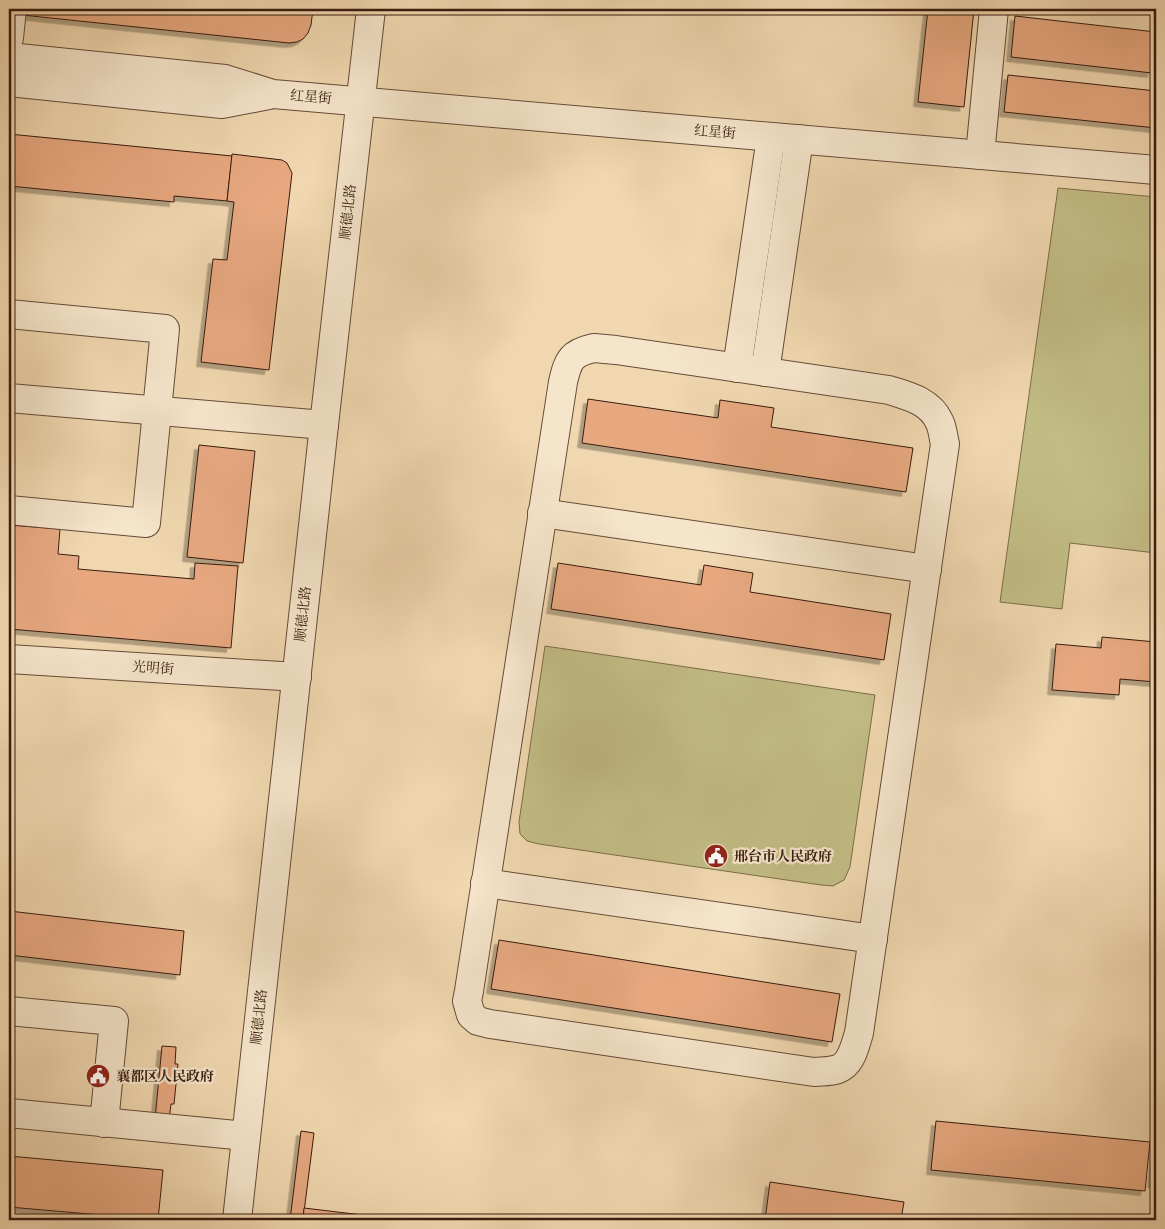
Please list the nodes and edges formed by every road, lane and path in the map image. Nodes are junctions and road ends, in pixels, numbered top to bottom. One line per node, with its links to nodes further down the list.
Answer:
1 (12, 9): 4 (street)
2 (371, 9): 8 (street, 顺德北路)
3 (994, 9): 11 (street)
4 (9, 38)
5 (9, 57): 7 (street, 红星街)
6 (9, 82): 7 (street, 红星街)
7 (273, 94): 8 (street, 红星街)
8 (361, 102): 9 (street, 红星街); 18 (street, 顺德北路)
9 (771, 137): 10 (street, 红星街); 14 (street)
10 (799, 139): 11 (street, 红星街); 15 (street)
11 (980, 155): 12 (street, 红星街)
12 (1156, 170)
13 (9, 314): 17 (street)
14 (737, 368): 15 (street); 20 (street)
15 (764, 372): 21 (street)
16 (9, 398): 17 (street)
17 (157, 410): 18 (street); 19 (street)
18 (324, 425): 23 (street, 顺德北路)
19 (9, 510)
20 (542, 513): 21 (street); 24 (street)
21 (927, 569): 25 (street)
22 (9, 659): 23 (street, 光明街)
23 (297, 677): 29 (street, 顺德北路)
24 (486, 883): 25 (street); 25 (street)
25 (873, 939)
26 (9, 1011): 28 (street)
27 (9, 1114): 28 (street)
28 (104, 1123): 29 (street)
29 (246, 1136): 30 (street, 顺德北路)
30 (237, 1220)

